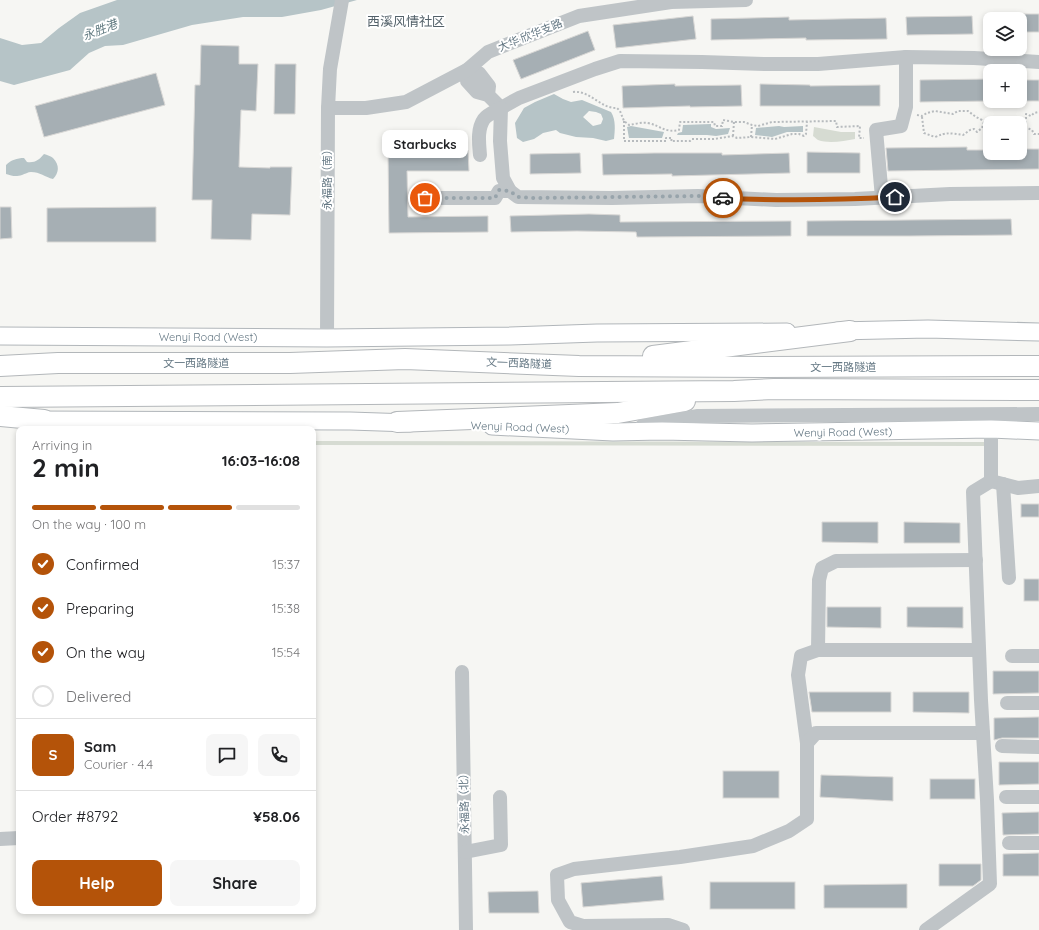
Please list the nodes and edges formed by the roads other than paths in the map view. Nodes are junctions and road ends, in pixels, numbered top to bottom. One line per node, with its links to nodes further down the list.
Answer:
1 (342, 0): 6 (street, 永福路（南）)
2 (746, 0): 5 (street, 大华·欣华支路)
3 (906, 57): 4 (street); 7 (street); 12 (street)
4 (1039, 62)
5 (467, 70): 6 (street, 大华·欣华支路); 7 (street)
6 (328, 108): 16 (street, 永福路（南）)
7 (501, 108): 8 (street); 9 (street)
8 (480, 155)
9 (510, 191): 11 (street); 12 (street)
10 (1039, 193): 12 (street)
11 (425, 198)
12 (882, 198)
13 (850, 331): 14 (main road, Wenyi Road (West)); 16 (main road, Wenyi Road (West)); 20 (highway)
14 (1039, 332)
15 (0, 336): 16 (main road, Wenyi Road (West))
16 (327, 338)
17 (0, 361): 18 (highway)
18 (58, 363): 19 (highway, 文一西路隧道); 20 (highway, 文一西路隧道)
19 (0, 366)
20 (578, 366): 21 (highway, 文一西路隧道)
21 (1039, 366)
22 (1039, 390): 23 (highway, 文一西路隧道)
23 (734, 391): 24 (highway, 文一西路隧道); 29 (highway)
24 (0, 397)
25 (1039, 414): 32 (street)
26 (0, 416): 28 (highway)
27 (0, 420): 28 (main road, Wenyi Road (West))
28 (44, 420): 29 (main road, Wenyi Road (West))
29 (397, 422): 32 (main road, Wenyi Road (West))
30 (991, 429): 31 (main road, Wenyi Road (West)); 32 (main road, Wenyi Road (West)); 33 (street)
31 (1039, 431)
32 (613, 432)
33 (997, 483): 34 (street); 35 (street); 36 (street)
34 (1039, 486)
35 (976, 560): 37 (street); 38 (street)
36 (1009, 578)
37 (818, 650): 38 (street); 45 (street)
38 (979, 650): 44 (street)
39 (1012, 656): 40 (street)
40 (1039, 656)
41 (462, 672): 55 (street, 永福路（北）)
42 (1007, 703): 43 (street)
43 (1039, 703)
44 (983, 733): 45 (street); 58 (street)
45 (807, 743): 57 (street)
46 (1002, 746): 47 (street)
47 (1039, 747)
48 (500, 797): 55 (street)
49 (1006, 797): 50 (street)
50 (1039, 797)
51 (16, 838): 52 (street)
52 (0, 839)
53 (1009, 843): 54 (street)
54 (1039, 843)
55 (465, 852): 56 (street, 永福路（北）)
56 (466, 930)
57 (683, 930)
58 (926, 930)

